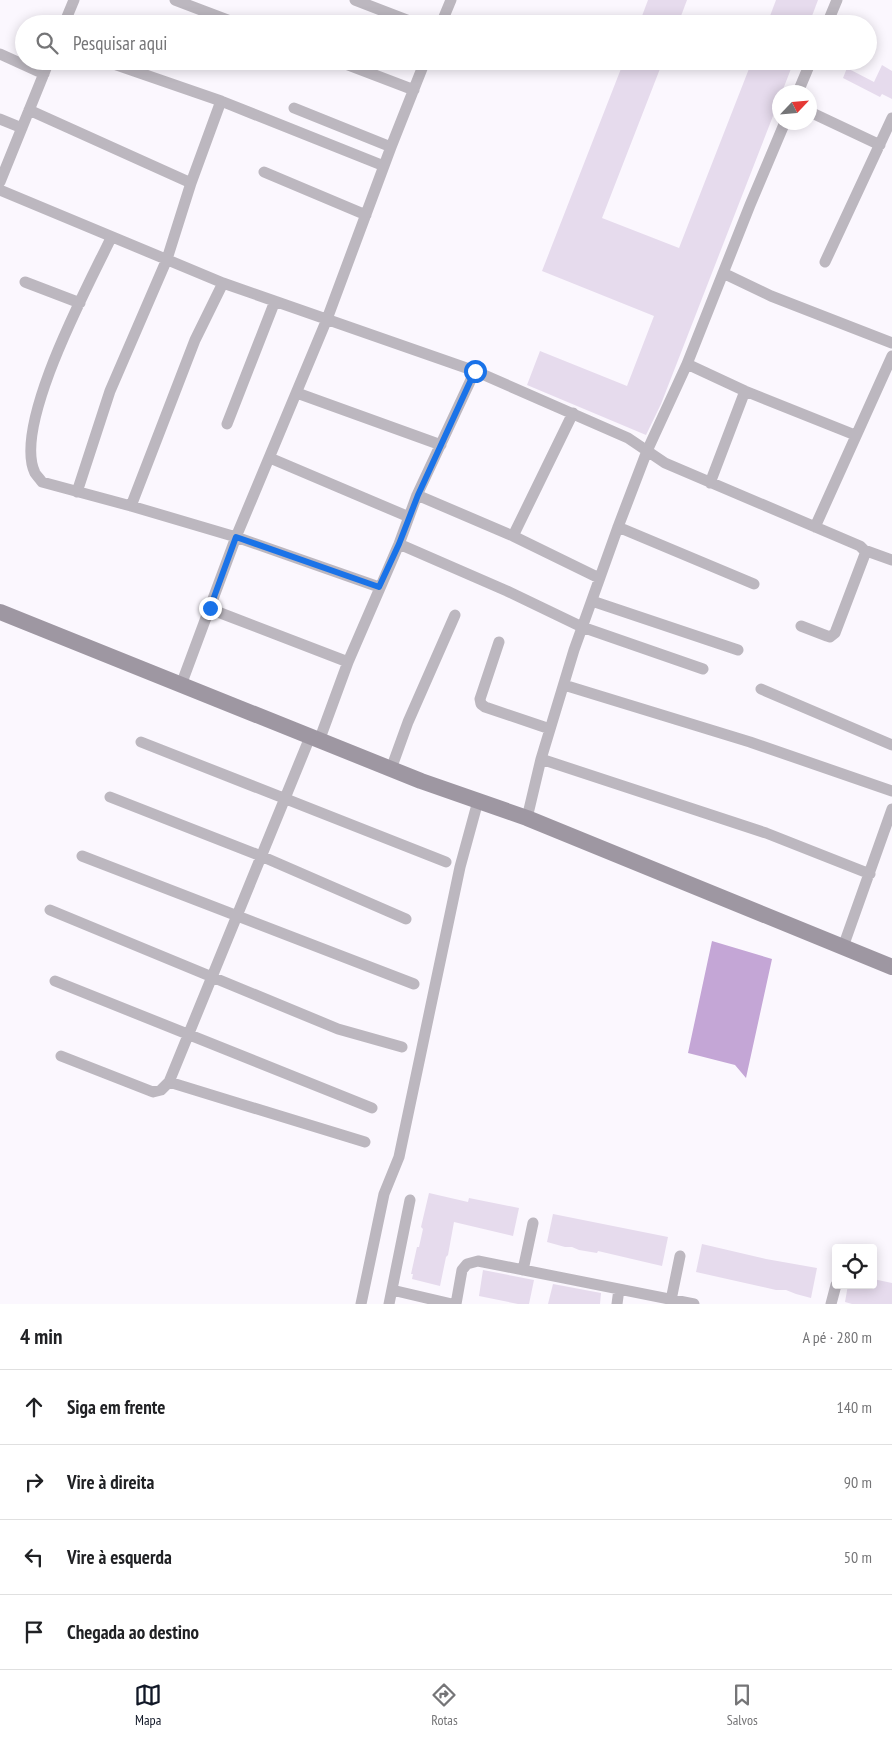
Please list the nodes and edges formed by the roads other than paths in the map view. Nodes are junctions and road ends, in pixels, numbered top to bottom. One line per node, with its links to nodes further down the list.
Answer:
1 (74, 0): 6 (street)
2 (175, 0): 7 (street)
3 (355, 0): 8 (street)
4 (451, 0): 9 (street)
5 (837, 0): 10 (street)
6 (68, 15)
7 (214, 15)
8 (394, 15)
9 (445, 15)
10 (831, 15)
11 (0, 54): 12 (street)
12 (15, 61)
13 (35, 70): 19 (street)
14 (46, 70): 19 (street)
15 (131, 70): 22 (street)
16 (362, 70): 21 (street)
17 (422, 70): 21 (street)
18 (807, 70): 20 (street)
19 (44, 74): 24 (street)
20 (801, 85)
21 (414, 90): 31 (street)
22 (221, 101): 32 (street); 35 (street)
23 (294, 108): 31 (street)
24 (29, 110): 28 (street); 35 (street)
25 (817, 115): 30 (street)
26 (892, 118): 30 (street)
27 (0, 119): 28 (street)
28 (22, 128): 34 (street)
29 (782, 130): 41 (street)
30 (880, 145): 40 (street)
31 (390, 147): 32 (street)
32 (384, 166): 37 (street)
33 (264, 172): 37 (street)
34 (0, 182)
35 (190, 183): 39 (street)
36 (0, 190): 38 (street)
37 (366, 215): 46 (street)
38 (111, 238): 39 (street); 45 (street)
39 (167, 259): 43 (street); 60 (street)
40 (825, 262)
41 (723, 273): 47 (street); 49 (street)
42 (25, 282): 45 (street)
43 (222, 283): 44 (street); 62 (street)
44 (275, 301): 46 (street); 54 (street)
45 (80, 303): 60 (street)
46 (327, 319): 50 (street); 52 (street)
47 (892, 343)
48 (892, 356): 55 (street)
49 (687, 364): 51 (street); 57 (street)
50 (475, 371): 53 (street); 56 (street)
51 (745, 391): 55 (street); 59 (street)
52 (297, 393): 56 (street); 58 (street)
53 (573, 413): 57 (street); 66 (street)
54 (227, 424)
55 (856, 435): 65 (street)
56 (441, 445): 61 (street)
57 (647, 451): 59 (street); 64 (street)
58 (270, 458): 63 (street); 67 (street)
59 (710, 483): 65 (street)
60 (77, 492): 62 (street)
61 (418, 495): 63 (street); 66 (street)
62 (131, 506): 67 (street)
63 (409, 517): 68 (street)
64 (618, 527): 71 (street); 72 (street)
65 (815, 527): 69 (street)
66 (512, 536): 71 (street)
67 (236, 537): 73 (street); 75 (street)
68 (399, 544): 73 (street); 79 (street)
69 (864, 550): 70 (street); 78 (street)
70 (892, 560)
71 (599, 578): 74 (street)
72 (754, 584)
73 (379, 587): 82 (street)
74 (592, 601): 79 (street); 81 (street)
75 (210, 608): 82 (street); 84 (street)
76 (0, 612): 84 (street)
77 (455, 614): 92 (street)
78 (801, 626)
79 (582, 627): 83 (street); 85 (street)
80 (499, 642): 87 (street)
81 (738, 650)
82 (348, 662): 88 (street)
83 (703, 669)
84 (181, 685): 88 (street)
85 (564, 685): 87 (street); 93 (street)
86 (762, 689): 90 (street)
87 (550, 729): 91 (street)
88 (314, 739): 92 (street); 95 (street)
89 (141, 742): 95 (street)
90 (892, 746)
91 (541, 759): 98 (street); 102 (street)
92 (391, 769): 96 (street)
93 (892, 791)
94 (110, 797): 100 (street)
95 (285, 798): 100 (street); 101 (street)
96 (478, 801): 98 (street); 125 (street)
97 (892, 809): 102 (street)
98 (527, 818): 106 (street)
99 (82, 856): 104 (street)
100 (261, 856): 104 (street); 105 (street)
101 (446, 862)
102 (870, 874): 106 (street)
103 (50, 910): 108 (street)
104 (236, 917): 108 (street); 110 (street)
105 (406, 919)
106 (843, 947): 107 (street)
107 (892, 967)
108 (212, 977): 111 (street); 112 (street)
109 (55, 981): 111 (street)
110 (414, 984)
111 (188, 1035): 114 (street); 115 (street)
112 (402, 1047)
113 (61, 1056): 114 (street)
114 (169, 1082): 116 (street)
115 (372, 1108)
116 (365, 1142)
117 (410, 1200): 123 (street)
118 (533, 1223): 120 (street)
119 (680, 1256): 124 (street)
120 (523, 1270): 121 (street); 128 (street)
121 (619, 1289): 124 (street); 129 (street)
122 (835, 1289): 131 (street)
123 (392, 1290): 126 (street); 127 (street)
124 (672, 1300): 130 (street)
125 (362, 1304)
126 (389, 1304)
127 (452, 1304)
128 (456, 1304)
129 (617, 1304)
130 (694, 1304)
131 (831, 1304)

